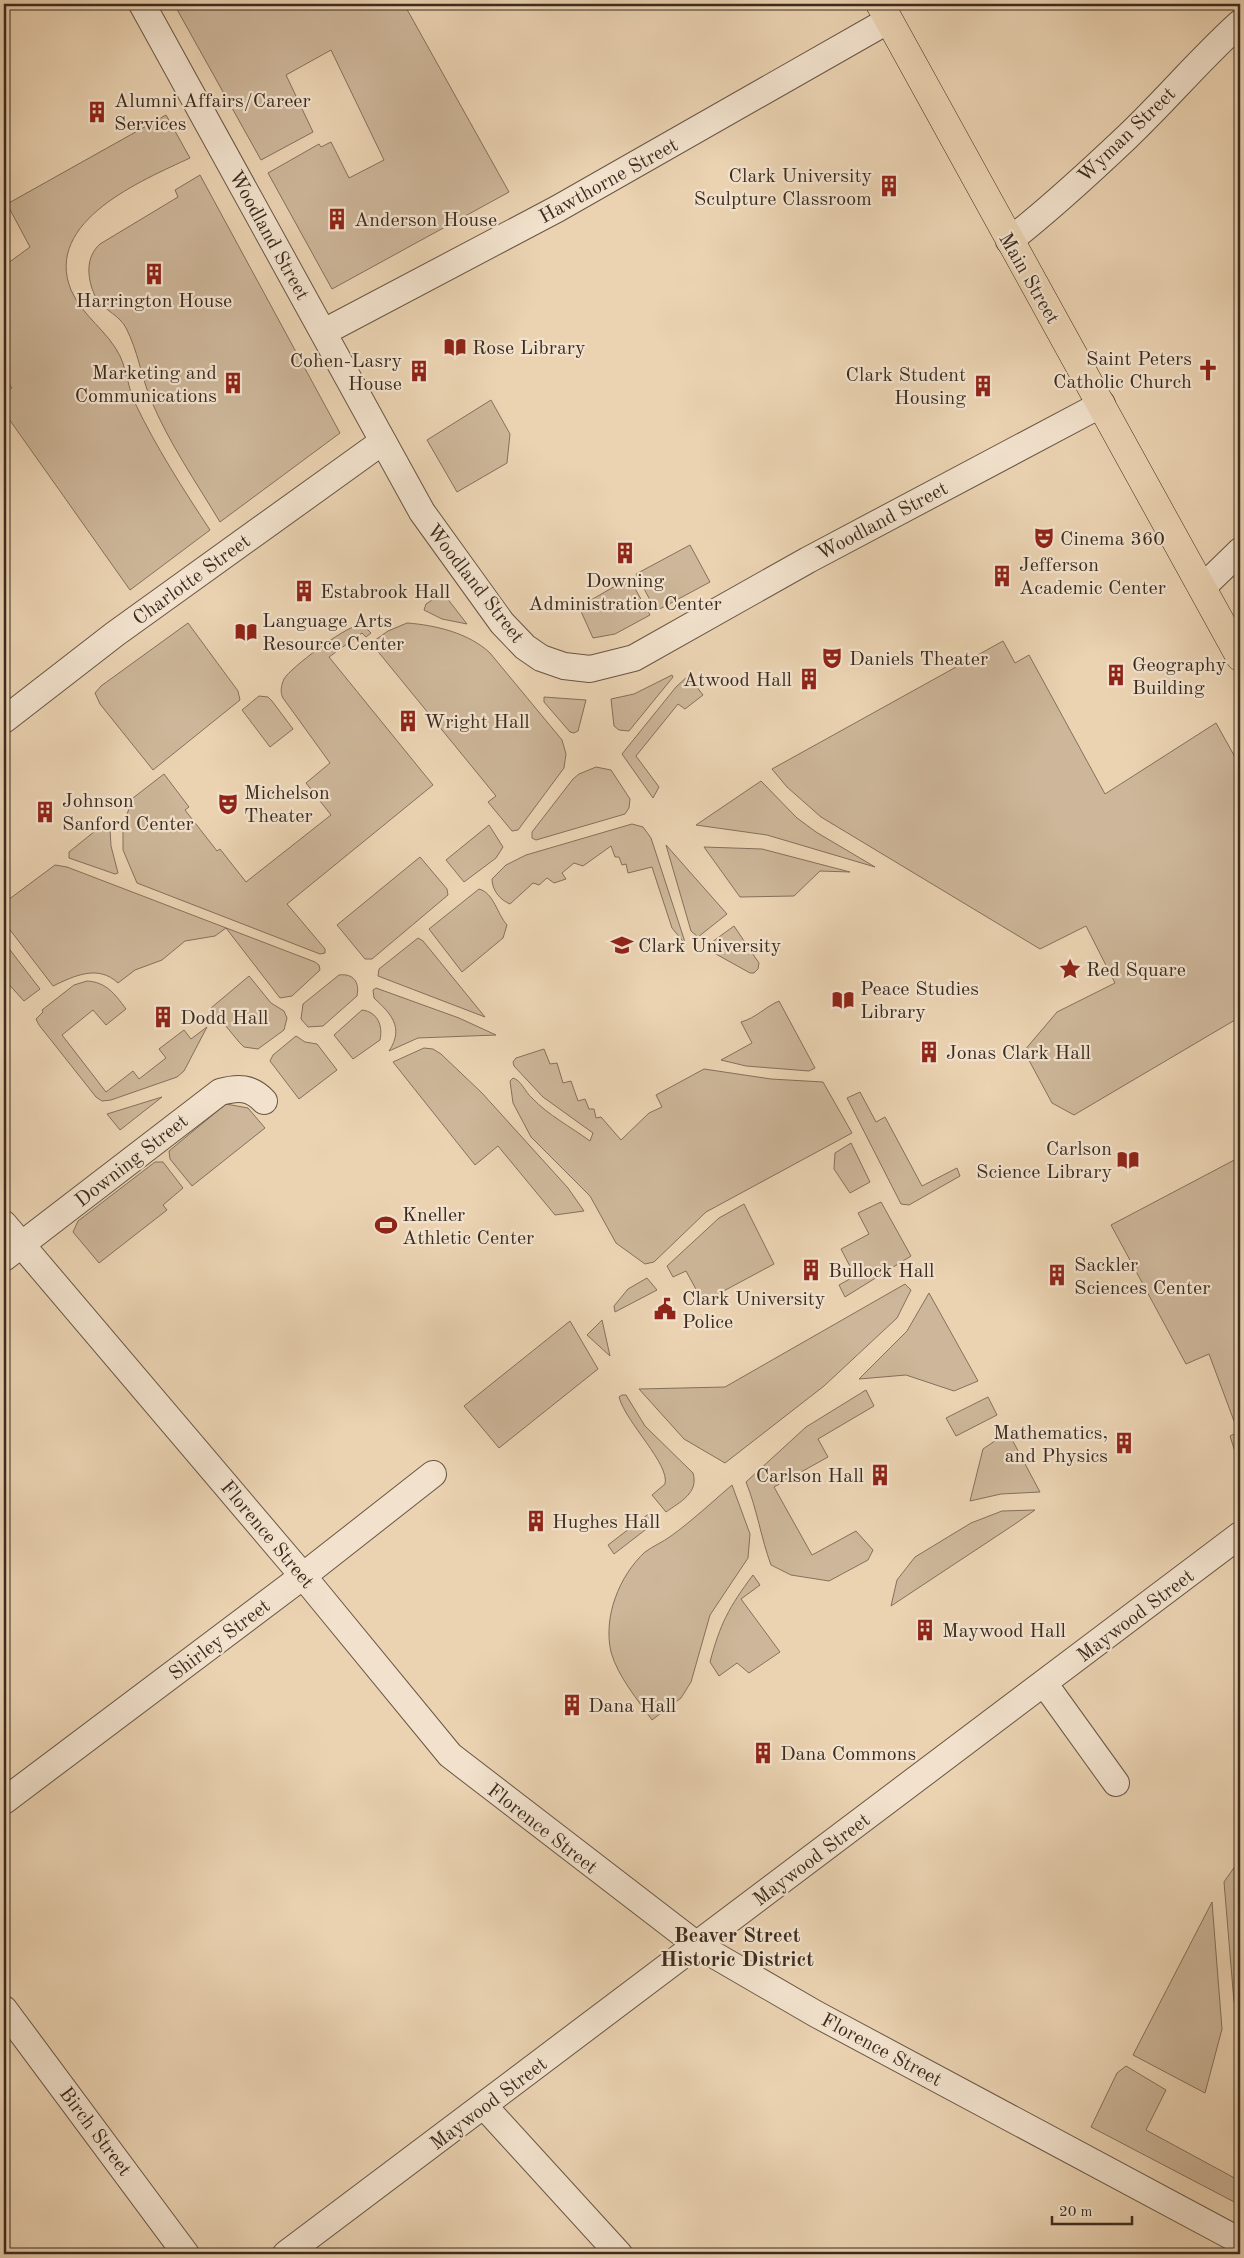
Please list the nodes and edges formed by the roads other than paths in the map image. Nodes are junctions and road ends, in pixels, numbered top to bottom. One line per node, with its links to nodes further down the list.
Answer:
1 (142, 4): 5 (street, Woodland Street)
2 (884, 12): 4 (main road, Main Street); 5 (street, Hawthorne Street)
3 (1240, 23): 4 (street, Wyman Street)
4 (1009, 241): 6 (main road, Main Street)
5 (324, 332): 7 (street, Woodland Street)
6 (1102, 404): 7 (street, Woodland Street); 9 (main road, Main Street)
7 (382, 442): 11 (street, Charlotte Street)
8 (1240, 551): 9 (street)
9 (1202, 587): 10 (main road, Main Street)
10 (1240, 657)
11 (4, 720)
12 (264, 1101): 14 (street, Downing Street)
13 (4, 1224): 14 (street, Florence Street)
14 (13, 1251): 17 (street, Florence Street)
15 (433, 1474): 17 (street, Shirley Street)
16 (1240, 1535): 18 (street, Maywood Street)
17 (304, 1576): 20 (street, Shirley Street); 21 (street, Florence Street)
18 (1044, 1683): 19 (street); 21 (street, Maywood Street)
19 (1116, 1783)
20 (4, 1801)
21 (696, 1945): 23 (street, Maywood Street); 24 (street, Florence Street)
22 (4, 2009): 25 (street, Birch Street)
23 (484, 2106): 26 (street, Maywood Street); 27 (street)
24 (1240, 2241)
25 (186, 2254)
26 (286, 2254)
27 (619, 2254)

